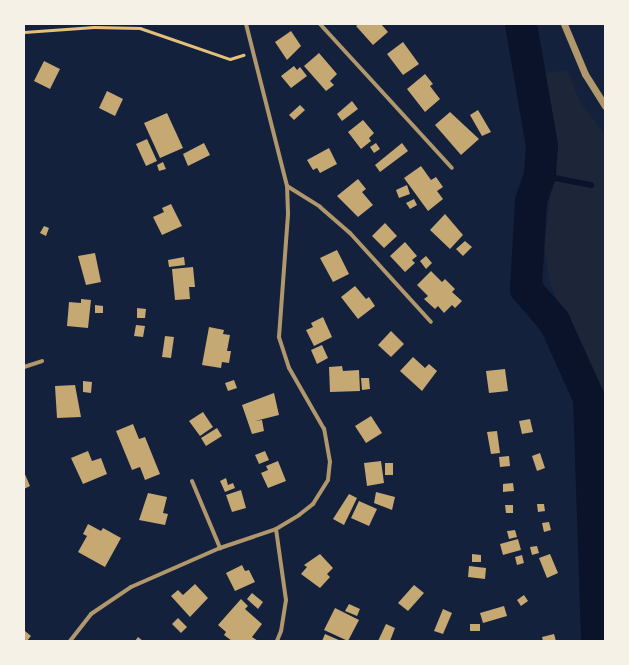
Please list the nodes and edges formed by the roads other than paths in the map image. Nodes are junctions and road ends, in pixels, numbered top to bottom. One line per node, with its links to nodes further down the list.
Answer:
1 (246, 24): 6 (street)
2 (320, 24): 5 (street)
3 (564, 24): 4 (street)
4 (605, 106)
5 (452, 168)
6 (288, 186): 7 (street); 11 (street)
7 (431, 322)
8 (42, 361): 9 (street)
9 (24, 367)
10 (192, 481): 12 (street)
11 (276, 529): 12 (street); 14 (street)
12 (220, 548): 13 (street)
13 (70, 641)
14 (277, 641)

